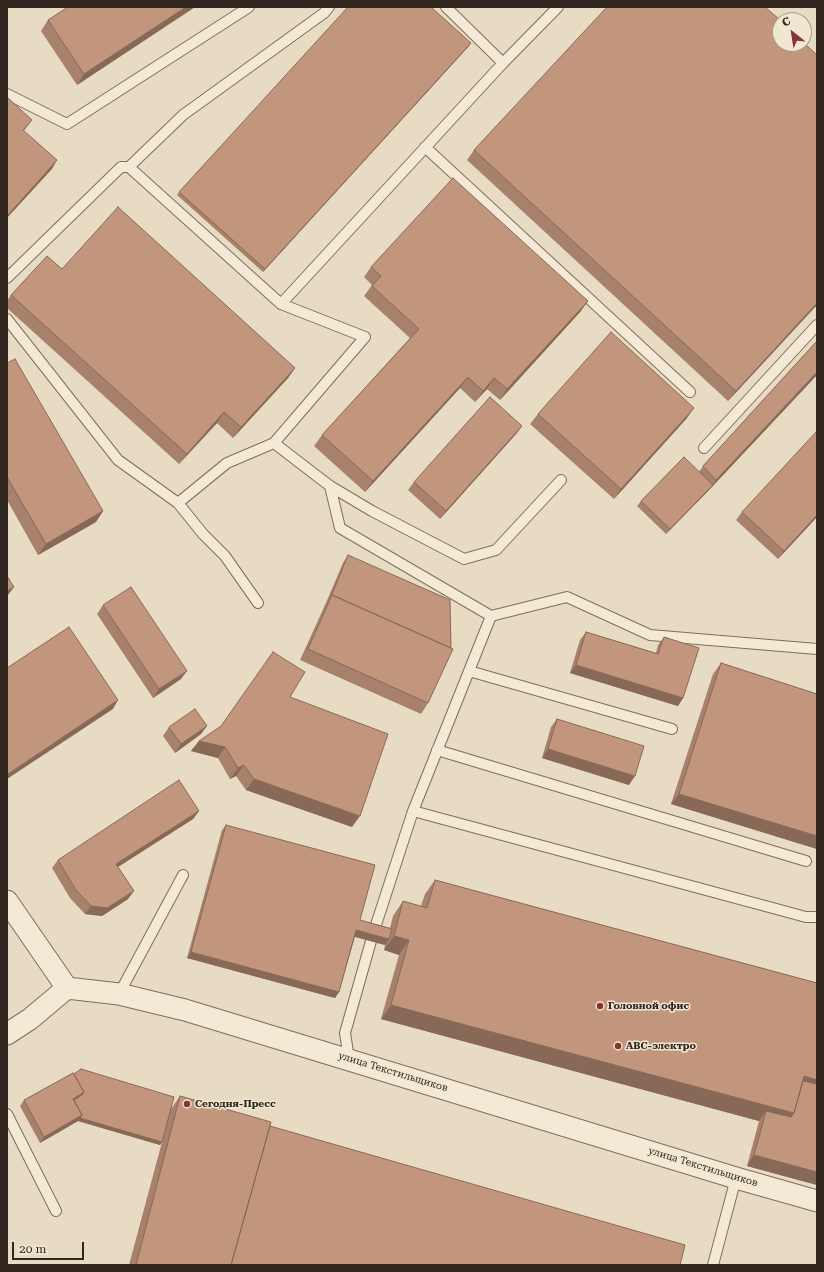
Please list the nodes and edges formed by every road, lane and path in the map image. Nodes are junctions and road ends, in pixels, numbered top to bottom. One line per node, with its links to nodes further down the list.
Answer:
1 (249, 7): 6 (lane)
2 (329, 7): 8 (lane)
3 (446, 7): 5 (lane)
4 (558, 7): 5 (lane)
5 (504, 62): 7 (lane)
6 (7, 94)
7 (425, 147): 10 (lane); 13 (lane)
8 (129, 166): 9 (lane); 10 (lane)
9 (7, 278)
10 (281, 304): 14 (lane)
11 (7, 319): 18 (lane)
12 (817, 325): 15 (lane)
13 (690, 392)
14 (274, 443): 17 (lane); 18 (lane)
15 (704, 448)
16 (561, 480): 17 (lane)
17 (330, 486): 20 (lane)
18 (178, 503): 19 (lane)
19 (258, 603)
20 (491, 616): 21 (lane); 22 (lane)
21 (817, 649)
22 (469, 671): 23 (lane); 24 (lane)
23 (672, 729)
24 (437, 750): 25 (lane); 26 (lane)
25 (413, 811): 29 (lane); 30 (lane)
26 (806, 860)
27 (183, 875): 33 (lane)
28 (7, 901): 32 (street)
29 (817, 918)
30 (374, 931)
31 (371, 941): 35 (lane)
32 (67, 988): 33 (street, улица Текстильщиков); 34 (street)
33 (120, 994): 35 (street, улица Текстильщиков)
34 (7, 1034)
35 (349, 1059): 37 (street, улица Текстильщиков)
36 (7, 1114): 39 (lane)
37 (736, 1178): 38 (street, улица Текстильщиков); 40 (lane)
38 (817, 1201)
39 (56, 1211)
40 (713, 1265)

